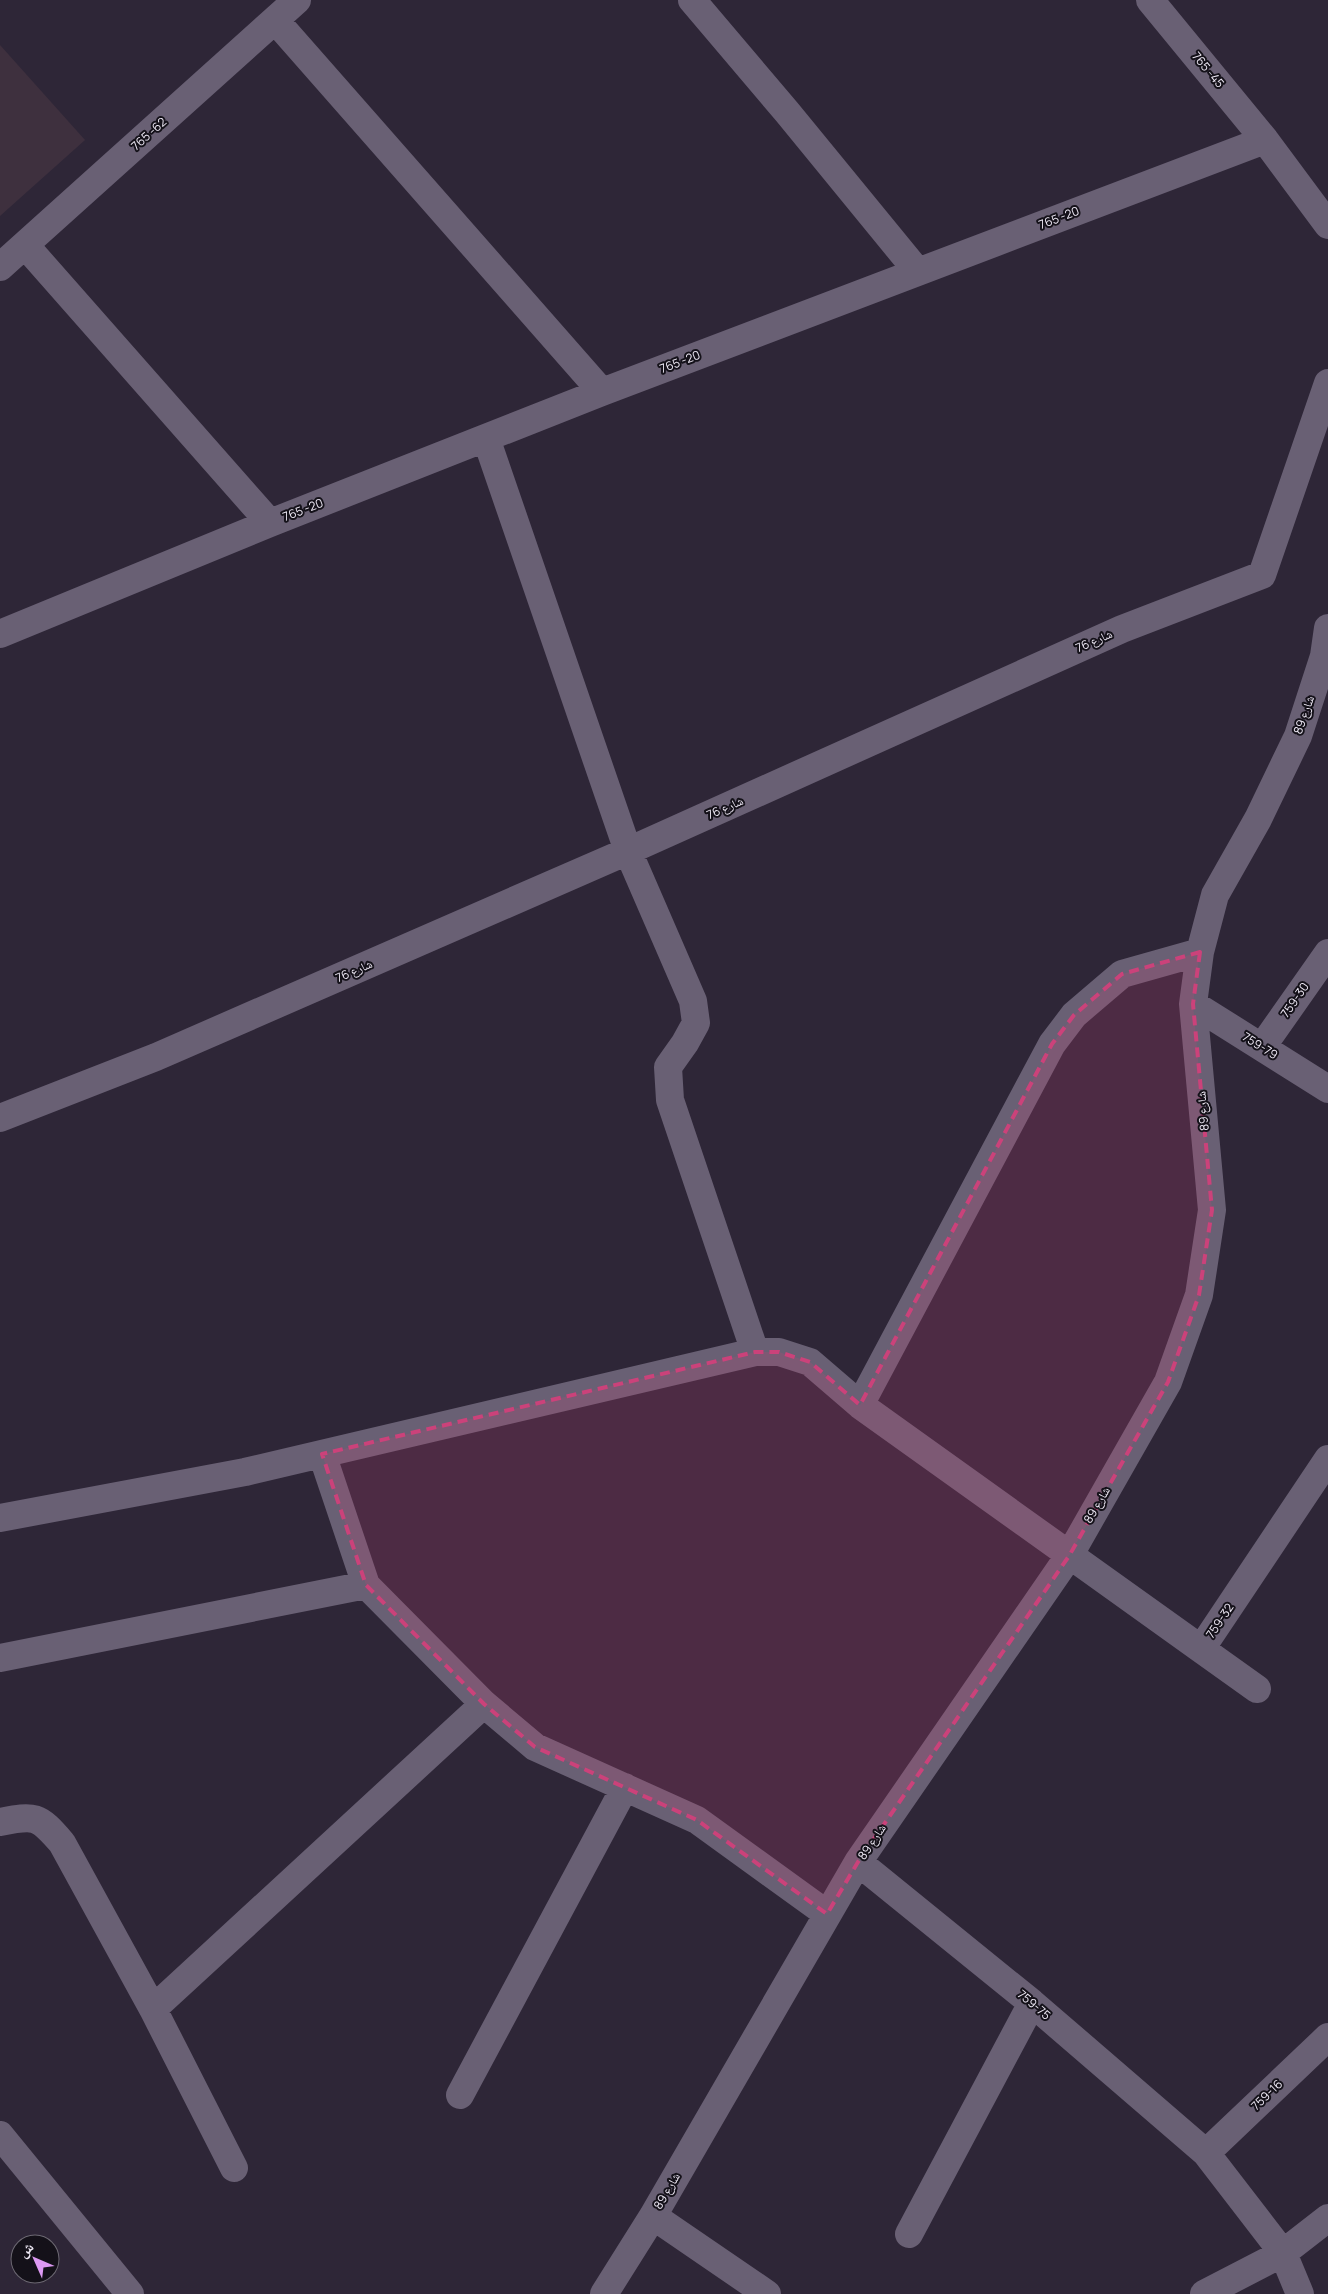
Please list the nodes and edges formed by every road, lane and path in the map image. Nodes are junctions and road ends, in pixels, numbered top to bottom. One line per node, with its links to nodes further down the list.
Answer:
1 (297, 0): 4 (street, 765 -62)
2 (692, 0): 9 (street)
3 (1150, 0): 5 (street, 765 -45)
4 (275, 20): 7 (street, 765 -62); 11 (street)
5 (1265, 140): 6 (street); 9 (street, 765 -20)
6 (1328, 225)
7 (25, 245): 8 (street, 765 -62); 13 (street)
8 (0, 267)
9 (918, 272): 11 (street, 765 -20)
10 (1328, 383): 16 (street, شارع 76)
11 (602, 392): 12 (street, 765 -20)
12 (486, 438): 13 (street, 765 -20); 16 (street)
13 (270, 523): 15 (street, 765 -20)
14 (1328, 628): 17 (street, شارع 89)
15 (0, 634)
16 (628, 851): 22 (street, شارع 76); 23 (street)
17 (1200, 952): 19 (street, شارع 89); 24 (street)
18 (1328, 952): 20 (street, 759-30)
19 (1193, 1004): 20 (street, 759-79); 28 (street, شارع 89)
20 (1262, 1047): 21 (street, 759-79)
21 (1328, 1089)
22 (0, 1118)
23 (755, 1352): 24 (street, 759-32); 25 (street, 759-32)
24 (860, 1405): 28 (street, 759-32)
25 (322, 1454): 27 (street, 759-32); 29 (street)
26 (1328, 1459): 30 (street, 759-32)
27 (0, 1518)
28 (1069, 1556): 30 (street, 759-32); 36 (street, شارع 89)
29 (366, 1586): 31 (street); 33 (street)
30 (1202, 1649): 32 (street)
31 (0, 1658)
32 (1257, 1689)
33 (484, 1704): 34 (street); 39 (street)
34 (626, 1787): 37 (street); 41 (street)
35 (0, 1822): 39 (street)
36 (858, 1862): 37 (street, شارع 89); 38 (street, 759-75)
37 (827, 1914): 45 (street, شارع 89)
38 (1032, 2003): 43 (street, 759-75); 47 (street)
39 (153, 2009): 44 (street)
40 (1328, 2037): 43 (street, 759-16)
41 (460, 2095)
42 (0, 2135): 49 (street)
43 (1206, 2153): 48 (street, 759-75)
44 (234, 2168)
45 (653, 2216): 50 (street, شارع 89); 51 (street)
46 (1328, 2218): 48 (street)
47 (909, 2234)
48 (1283, 2253): 52 (street); 53 (street, 759-75)
49 (130, 2294)
50 (604, 2294)
51 (766, 2294)
52 (1204, 2294)
53 (1300, 2294)

